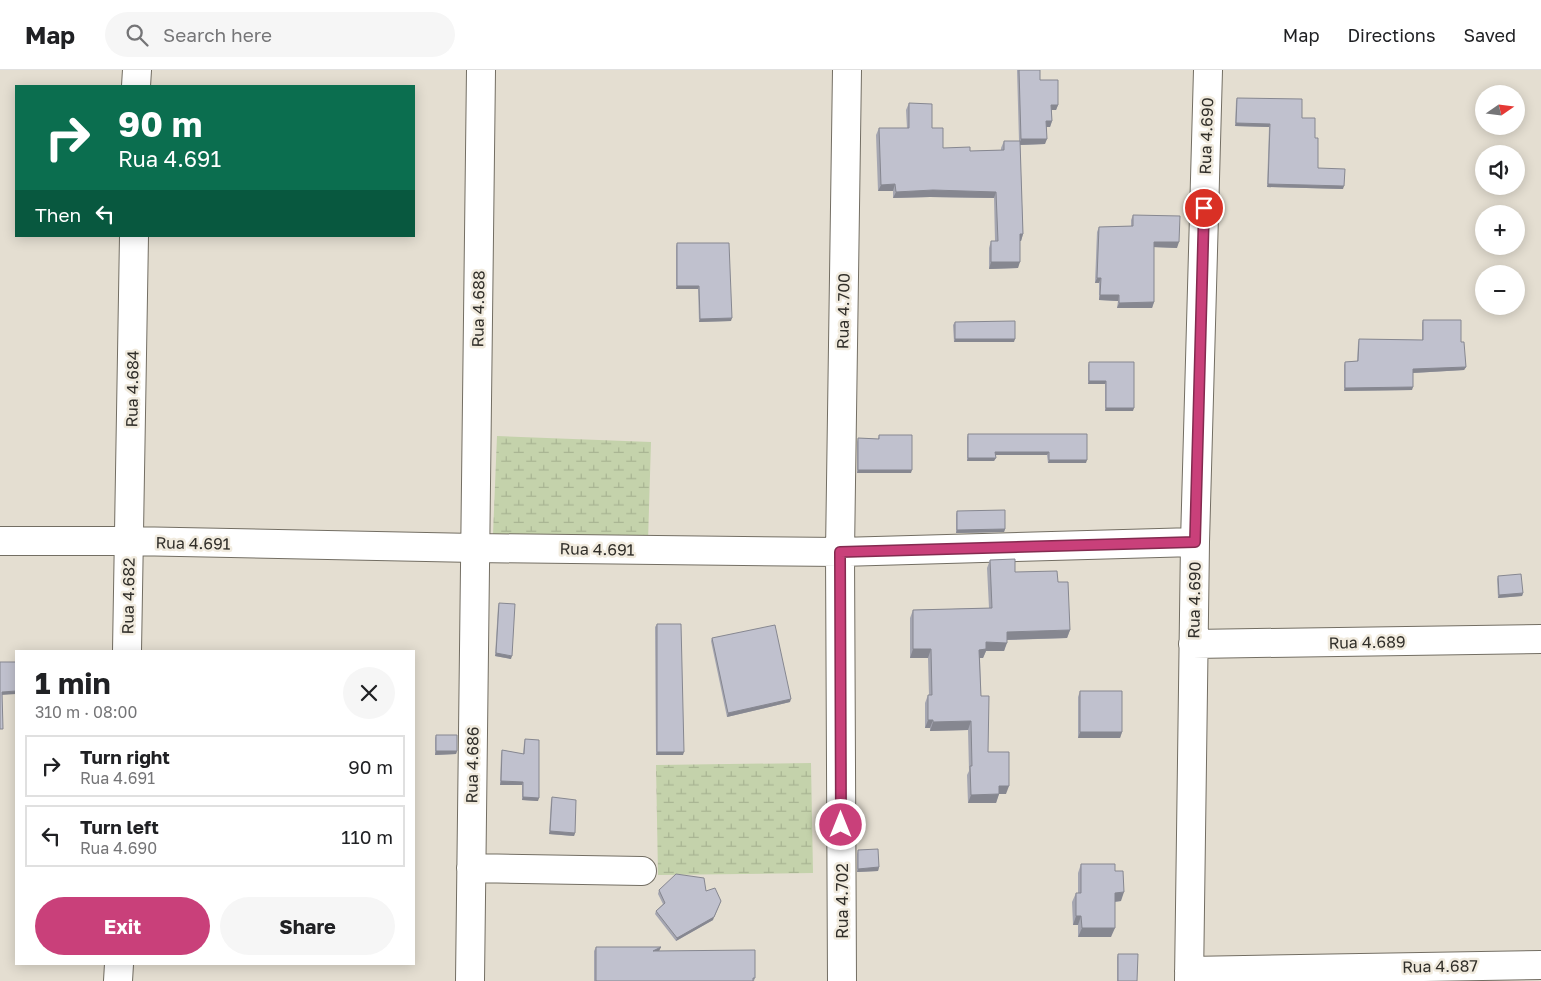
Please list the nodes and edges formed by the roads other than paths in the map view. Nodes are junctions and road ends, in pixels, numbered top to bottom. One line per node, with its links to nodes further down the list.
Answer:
1 (137, 70): 5 (street)
2 (480, 70): 10 (street, Rua 4.688)
3 (847, 70): 11 (street, Rua 4.700)
4 (1208, 70): 9 (street, Rua 4.690)
5 (136, 85)
6 (134, 237): 8 (street, Rua 4.684)
7 (0, 541): 8 (street, Rua 4.691)
8 (129, 541): 10 (street, Rua 4.691); 14 (street, Rua 4.682)
9 (1195, 542): 11 (street, Rua 4.691); 13 (street, Rua 4.690)
10 (475, 548): 11 (street, Rua 4.691); 15 (street, Rua 4.686)
11 (840, 552): 22 (street, Rua 4.702)
12 (1541, 639): 13 (street, Rua 4.689)
13 (1193, 644): 19 (street, Rua 4.690)
14 (127, 650)
15 (471, 868): 16 (street); 21 (street, Rua 4.686)
16 (642, 871)
17 (119, 965): 20 (street)
18 (1541, 965): 19 (street, Rua 4.687)
19 (1189, 976)
20 (118, 981)
21 (470, 981)
22 (842, 981)

